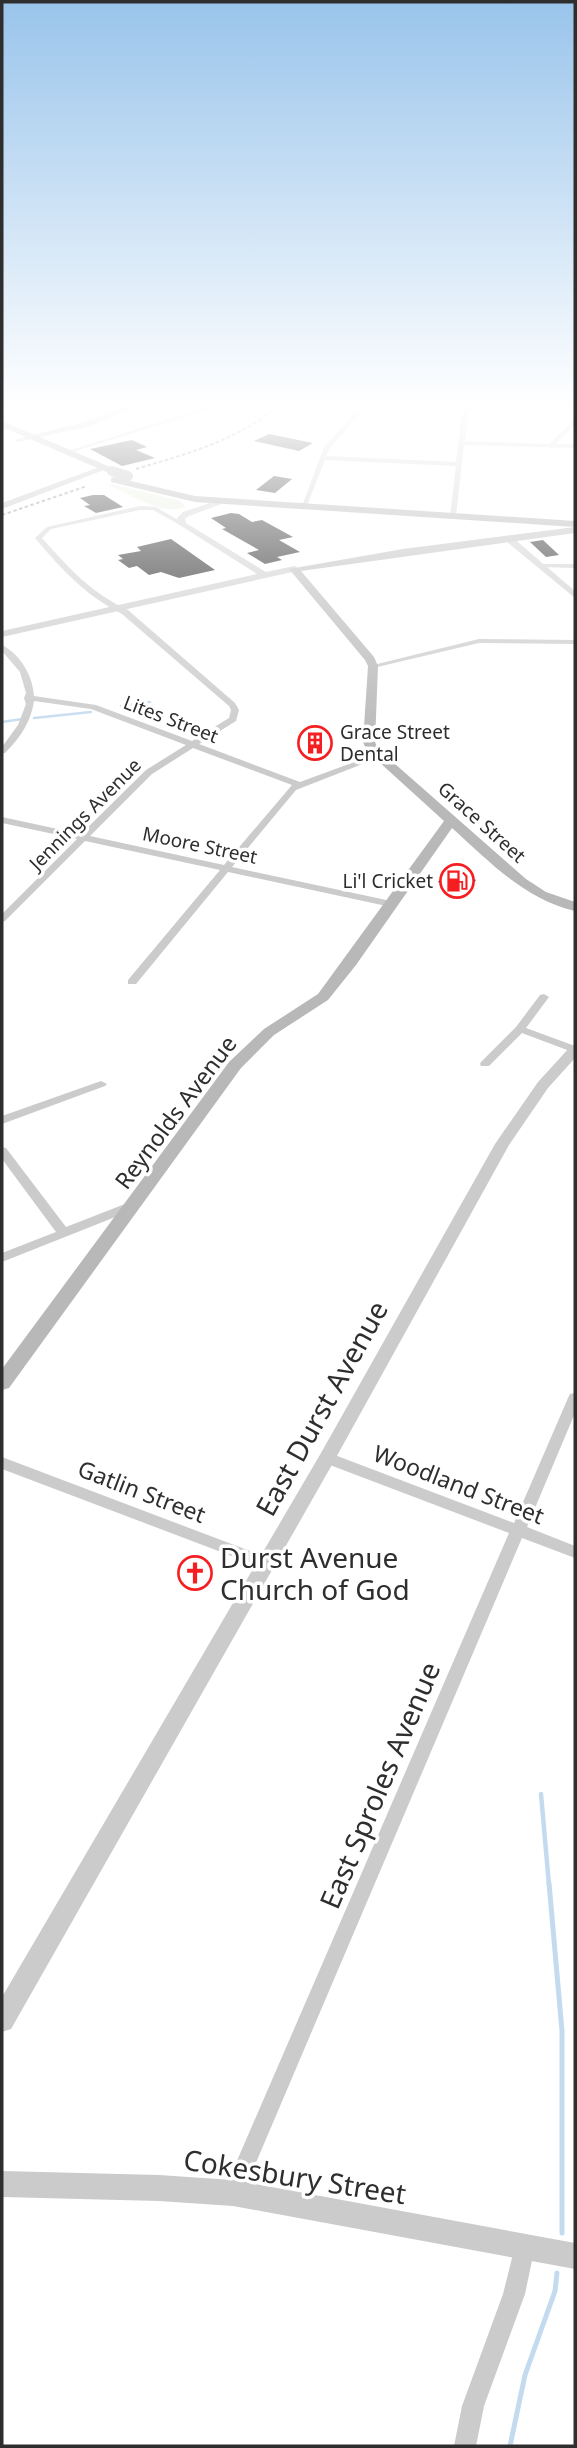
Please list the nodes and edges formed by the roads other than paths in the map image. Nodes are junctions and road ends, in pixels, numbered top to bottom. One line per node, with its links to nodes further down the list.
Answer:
1 (84, 520): 12 (street)
2 (186, 520): 10 (street)
3 (518, 520): 4 (main road)
4 (575, 524)
5 (575, 530): 6 (main road)
6 (509, 539): 7 (street); 9 (main road)
7 (541, 566): 8 (street); 11 (street)
8 (575, 566)
9 (294, 569): 10 (street); 16 (main road)
10 (264, 574): 12 (street)
11 (574, 594)
12 (116, 607): 13 (street); 18 (street, Jennings Avenue)
13 (2, 634)
14 (575, 642): 16 (street)
15 (2, 647): 17 (street)
16 (373, 666): 20 (main road)
17 (28, 698): 18 (street, Lites Street); 19 (street)
18 (193, 745): 21 (street, Lites Street); 24 (street, Jennings Avenue)
19 (2, 751)
20 (379, 756): 21 (street); 23 (main road, Grace Street)
21 (299, 785): 25 (street)
22 (2, 820): 24 (street, Moore Street)
23 (452, 820): 26 (main road, Reynolds Avenue); 27 (main road, Grace Street)
24 (83, 837): 25 (street, Moore Street); 28 (street, Jennings Avenue)
25 (226, 869): 26 (street, Moore Street); 29 (street)
26 (391, 904): 37 (main road, Reynolds Avenue)
27 (575, 907)
28 (2, 919)
29 (132, 982)
30 (544, 997): 31 (street)
31 (520, 1029): 32 (street); 33 (street)
32 (575, 1050): 42 (street, East Durst Avenue)
33 (485, 1064)
34 (101, 1084): 35 (street)
35 (2, 1120)
36 (2, 1151): 38 (street)
37 (135, 1204): 38 (street); 40 (main road, Reynolds Avenue)
38 (64, 1233): 39 (street)
39 (2, 1258)
40 (2, 1383)
41 (575, 1398): 44 (street, East Sproles Avenue)
42 (327, 1458): 44 (street, Woodland Street); 46 (street, East Durst Avenue)
43 (2, 1463): 46 (street, Gatlin Street)
44 (517, 1530): 45 (street, Woodland Street); 49 (street, East Sproles Avenue)
45 (575, 1552)
46 (266, 1563): 47 (street, East Durst Avenue)
47 (2, 2020)
48 (2, 2184): 49 (street, Cokesbury Street)
49 (233, 2193): 50 (street, Cokesbury Street)
50 (525, 2246): 51 (street, Cokesbury Street); 52 (street)
51 (575, 2256)
52 (464, 2446)

